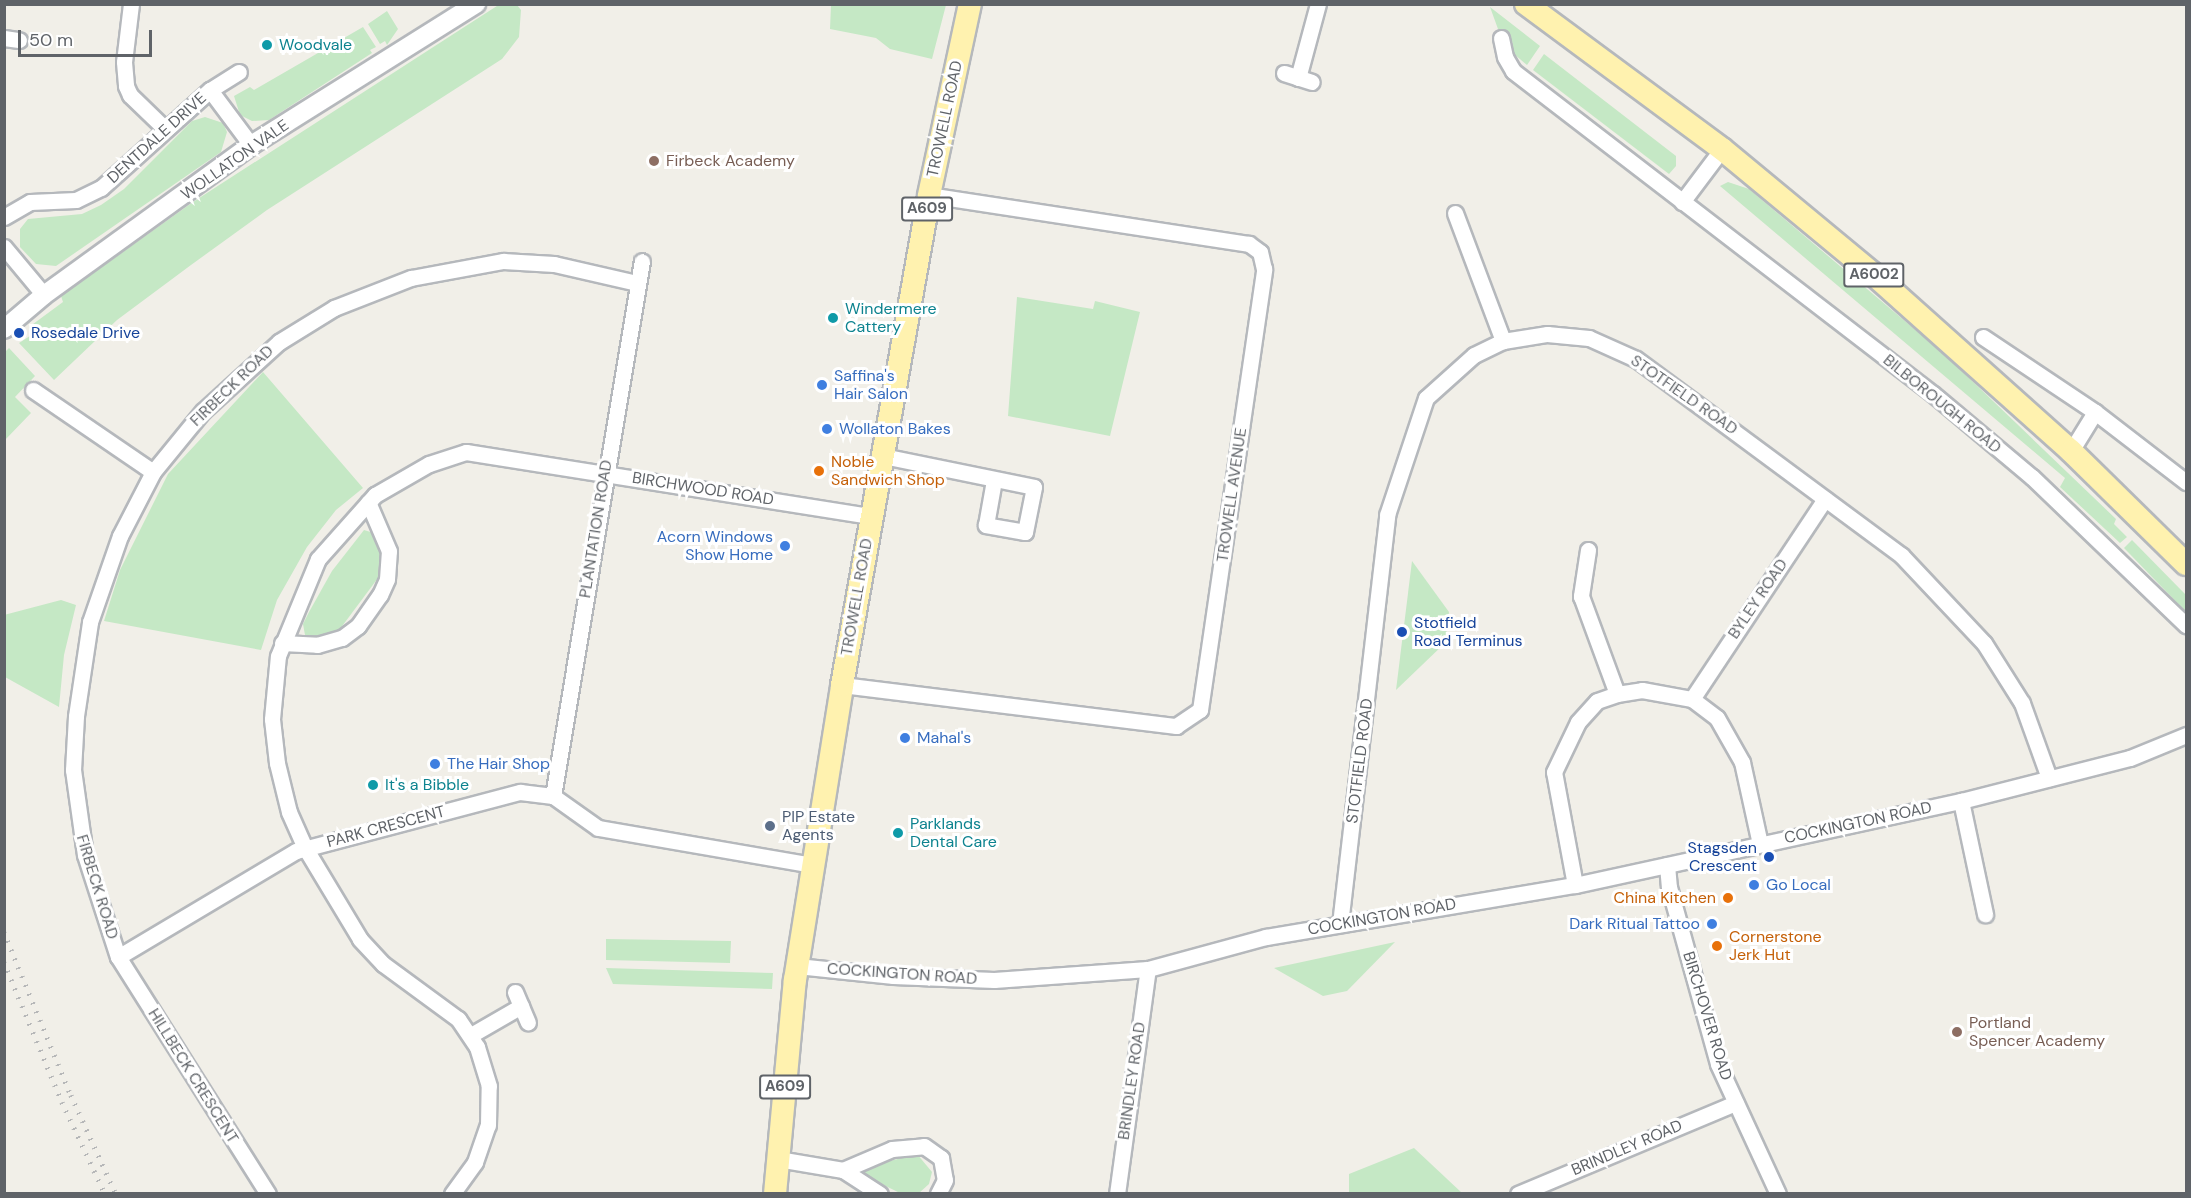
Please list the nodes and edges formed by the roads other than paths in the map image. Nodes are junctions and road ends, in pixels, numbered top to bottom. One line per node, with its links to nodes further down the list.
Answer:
1 (131, 4): 10 (street)
2 (476, 4): 11 (street, WOLLATON VALE)
3 (970, 4): 13 (main road, TROWELL ROAD / A609)
4 (1318, 4): 8 (street)
5 (1526, 4): 12 (main road, A6002)
6 (1501, 38): 14 (street, BILBOROUGH ROAD)
7 (239, 72): 9 (street, DENTDALE DRIVE)
8 (1298, 78)
9 (210, 90): 10 (street, DENTDALE DRIVE); 11 (street, DENTDALE DRIVE)
10 (164, 128): 16 (street, DENTDALE DRIVE)
11 (251, 145): 20 (street, WOLLATON VALE)
12 (1722, 149): 14 (street); 26 (main road, A6002)
13 (929, 195): 27 (main road, TROWELL ROAD / A609); 39 (street, TROWELL AVENUE)
14 (1682, 202): 37 (street, BILBOROUGH ROAD)
15 (1455, 213): 23 (street)
16 (4, 217)
17 (4, 247): 20 (street)
18 (642, 261): 19 (street, PLANTATION ROAD)
19 (637, 283): 28 (street, FIRBECK ROAD); 29 (street, PLANTATION ROAD)
20 (44, 295): 21 (street, WOLLATON VALE)
21 (4, 329)
22 (1983, 337): 25 (street)
23 (1503, 340): 32 (street, STOTFIELD ROAD); 52 (street, STOTFIELD ROAD)
24 (33, 390): 28 (street)
25 (2095, 412): 26 (street); 31 (street)
26 (2071, 451): 36 (main road, A6002)
27 (882, 456): 30 (street); 34 (main road, TROWELL ROAD / A609)
28 (153, 472): 53 (street, FIRBECK ROAD)
29 (605, 474): 33 (street, BIRCHWOOD ROAD); 34 (street, BIRCHWOOD ROAD); 44 (street, PLANTATION ROAD)
30 (994, 480)
31 (2187, 482)
32 (1824, 499): 41 (street, BYLEY ROAD); 43 (street, STOTFIELD ROAD)
33 (368, 502): 38 (street, BIRCHWOOD ROAD); 38 (street)
34 (872, 516): 39 (main road, TROWELL ROAD / A609)
35 (1588, 550): 40 (street)
36 (2187, 564)
37 (2187, 625)
38 (282, 643): 47 (street, BIRCHWOOD ROAD)
39 (842, 685): 48 (main road, TROWELL ROAD / A609)
40 (1617, 694): 41 (street); 50 (street)
41 (1692, 699): 46 (street)
42 (2187, 735): 43 (street, COCKINGTON ROAD)
43 (2049, 778): 45 (street, COCKINGTON ROAD)
44 (553, 796): 47 (street, PARK CRESCENT); 48 (street, PARK CRESCENT)
45 (1961, 801): 46 (street, COCKINGTON ROAD); 51 (street)
46 (1760, 844): 49 (street, COCKINGTON ROAD)
47 (305, 848): 53 (street, PARK CRESCENT); 57 (street)
48 (812, 865): 54 (main road, TROWELL ROAD / A609)
49 (1667, 865): 50 (street, COCKINGTON ROAD); 58 (street, BIRCHOVER ROAD)
50 (1575, 885): 52 (street, COCKINGTON ROAD)
51 (1985, 914)
52 (1340, 924): 55 (street, COCKINGTON ROAD)
53 (118, 957): 61 (street, HILLBECK CRESCENT)
54 (797, 966): 55 (street, COCKINGTON ROAD); 59 (main road, TROWELL ROAD / A609)
55 (1148, 969): 66 (street, BRINDLEY ROAD)
56 (528, 1022): 57 (street)
57 (471, 1035): 62 (street)
58 (1736, 1103): 67 (street, BRINDLEY ROAD); 68 (street, BIRCHOVER ROAD)
59 (778, 1159): 60 (street); 63 (main road, TROWELL ROAD / A609)
60 (843, 1170): 64 (street); 65 (street)
61 (268, 1194)
62 (452, 1194)
63 (775, 1194)
64 (880, 1194)
65 (938, 1194)
66 (1117, 1194)
67 (1518, 1194)
68 (1778, 1194)

